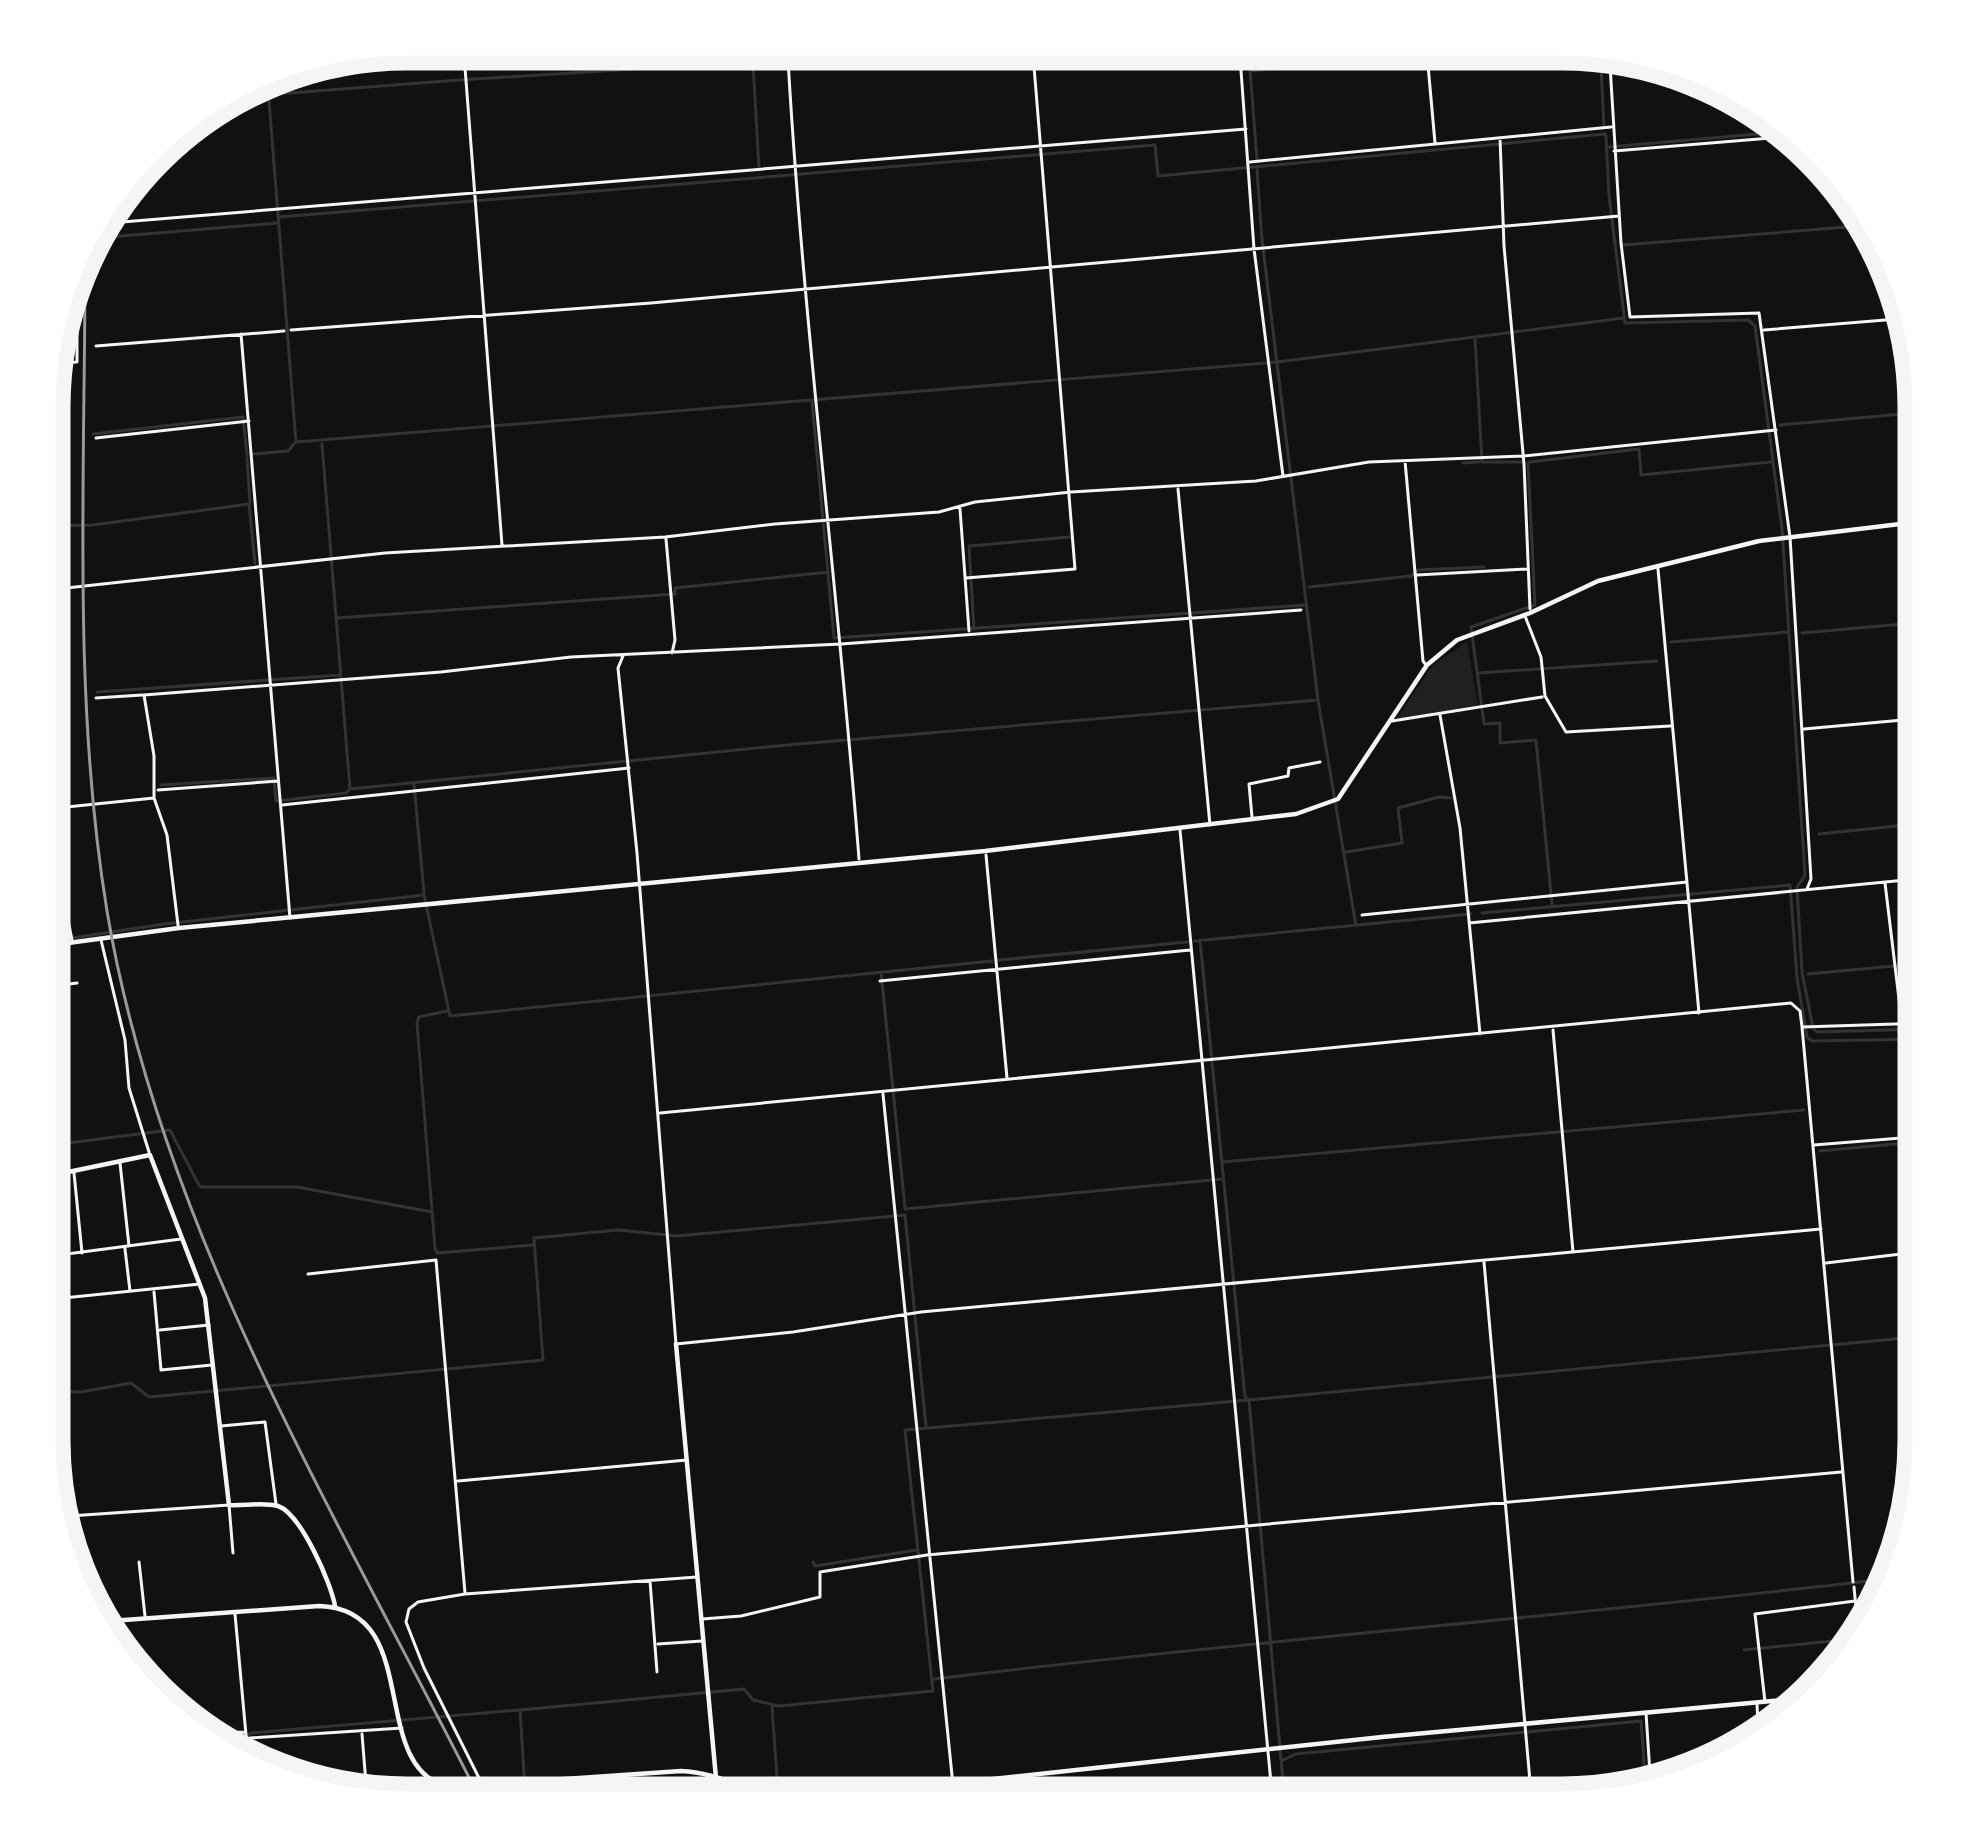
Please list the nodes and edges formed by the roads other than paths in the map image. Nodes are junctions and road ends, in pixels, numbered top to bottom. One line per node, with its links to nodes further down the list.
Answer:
1 (465, 63): 16 (street)
2 (788, 63): 15 (street)
3 (1034, 64): 13 (street)
4 (1241, 64): 8 (street)
5 (1428, 64): 11 (street)
6 (1610, 67): 7 (street)
7 (1613, 127): 10 (street); 12 (street)
8 (1246, 129): 13 (street); 14 (street)
9 (1774, 137): 12 (street)
10 (1500, 142): 11 (street); 19 (street)
11 (1436, 144): 14 (street)
12 (1614, 148): 17 (street)
13 (1041, 152): 15 (street); 21 (street)
14 (1252, 164): 20 (street)
15 (794, 172): 16 (street); 22 (street)
16 (476, 199): 18 (street); 24 (street)
17 (1614, 217): 19 (street); 26 (street)
18 (117, 223)
19 (1504, 227): 20 (street); 34 (street)
20 (1260, 248): 21 (street); 35 (street)
21 (1051, 267): 22 (street); 37 (street)
22 (805, 288): 24 (street); 39 (street)
23 (77, 311): 29 (street)
24 (484, 314): 27 (street); 43 (street)
25 (1893, 319): 26 (street)
26 (1762, 330): 31 (street)
27 (241, 334): 28 (street); 30 (street)
28 (96, 346)
29 (66, 363)
30 (245, 422): 32 (street); 44 (street)
31 (1771, 431): 34 (street); 42 (street)
32 (96, 438)
33 (1405, 459): 34 (street); 35 (street); 47 (street)
34 (1523, 461): 46 (street)
35 (1289, 476): 36 (street)
36 (1178, 487): 37 (street); 52 (street)
37 (1071, 492): 38 (street); 48 (street)
38 (960, 507): 39 (street); 48 (street)
39 (826, 520): 41 (street); 54 (street)
40 (1904, 524): 42 (main road)
41 (665, 537): 43 (street); 55 (street)
42 (1785, 538): 45 (main road); 66 (street)
43 (502, 547): 44 (street)
44 (260, 565): 49 (street); 58 (street)
45 (1658, 568): 51 (main road); 65 (street)
46 (1528, 569): 47 (street); 51 (street)
47 (1415, 572): 57 (street)
48 (969, 577): 53 (street)
49 (63, 588)
50 (1301, 610): 52 (street)
51 (1528, 611): 57 (main road); 60 (street)
52 (1190, 616): 53 (street); 75 (street)
53 (969, 631): 54 (street)
54 (840, 640): 55 (street); 78 (street)
55 (672, 653): 56 (street)
56 (623, 656): 58 (street); 68 (street)
57 (1427, 665): 64 (main road)
58 (270, 682): 59 (street); 69 (street)
59 (144, 694): 61 (street); 70 (street)
60 (1545, 696): 62 (street); 65 (street)
61 (96, 698)
62 (1440, 716): 64 (street); 85 (street)
63 (1904, 720): 66 (street)
64 (1390, 721): 74 (main road)
65 (1672, 726): 81 (street)
66 (1802, 730): 83 (street)
67 (1320, 762): 74 (street)
68 (628, 763): 72 (street); 80 (street)
69 (275, 781): 70 (street); 72 (street)
70 (156, 790): 71 (street)
71 (154, 798): 73 (street); 90 (street)
72 (280, 802): 87 (street)
73 (63, 806)
74 (1253, 819): 75 (main road)
75 (1210, 825): 76 (main road)
76 (1180, 830): 77 (main road); 94 (street)
77 (985, 850): 78 (main road); 95 (street)
78 (859, 862): 80 (main road)
79 (1904, 881): 82 (street)
80 (639, 882): 87 (main road); 109 (street)
81 (1687, 882): 84 (street); 85 (street)
82 (1885, 883): 83 (street); 100 (street)
83 (1803, 890): 84 (street)
84 (1688, 898): 89 (street); 99 (street)
85 (1467, 904): 88 (street); 89 (street)
86 (63, 905): 91 (street)
87 (289, 913): 90 (main road)
88 (1362, 915)
89 (1469, 917): 105 (street)
90 (178, 924): 92 (main road)
91 (72, 938): 92 (main road); 93 (main road)
92 (101, 938): 112 (street)
93 (64, 941)
94 (1192, 950): 95 (street); 106 (street)
95 (997, 970): 96 (street); 107 (street)
96 (882, 981)
97 (77, 983): 98 (street)
98 (64, 985)
99 (1700, 1013): 103 (street); 104 (street)
100 (1902, 1024): 103 (street)
101 (68, 1026): 102 (street)
102 (64, 1027)
103 (1803, 1027): 111 (street)
104 (1552, 1028): 105 (street); 119 (street)
105 (1480, 1034): 106 (street)
106 (1209, 1061): 107 (street); 126 (street)
107 (1007, 1080): 108 (street)
108 (883, 1092): 109 (street); 131 (street)
109 (658, 1113): 134 (street)
110 (1905, 1138): 111 (street)
111 (1813, 1146): 116 (street)
112 (150, 1155): 113 (main road); 117 (main road)
113 (120, 1163): 114 (main road); 118 (street)
114 (74, 1172): 115 (main road); 120 (street)
115 (64, 1174)
116 (1821, 1229): 119 (street); 124 (street)
117 (183, 1238): 118 (street); 127 (main road)
118 (127, 1248): 120 (street); 129 (street)
119 (1573, 1252): 123 (street)
120 (82, 1253): 122 (street)
121 (1905, 1254): 124 (street)
122 (64, 1255)
123 (1484, 1260): 126 (street); 140 (street)
124 (1825, 1263): 138 (street)
125 (308, 1274): 139 (street)
126 (1231, 1283): 131 (street); 144 (street)
127 (201, 1284): 128 (street); 132 (main road)
128 (153, 1289): 129 (street); 133 (street)
129 (130, 1293): 130 (street)
130 (64, 1298)
131 (908, 1314): 134 (street); 146 (street)
132 (208, 1325): 133 (street); 135 (main road)
133 (158, 1330): 135 (street)
134 (676, 1344): 137 (main road)
135 (214, 1365): 136 (main road)
136 (221, 1426): 141 (main road); 142 (street)
137 (688, 1460): 139 (street); 148 (main road)
138 (1843, 1472): 140 (street); 151 (street)
139 (456, 1482): 150 (street)
140 (1505, 1503): 144 (street); 166 (street)
141 (229, 1505): 142 (main road); 143 (street); 145 (street)
142 (277, 1506): 152 (main road)
143 (72, 1515)
144 (1248, 1526): 146 (street); 171 (street)
145 (233, 1553)
146 (922, 1556): 156 (street); 183 (street)
147 (139, 1562): 155 (street)
148 (698, 1577): 149 (street); 156 (main road)
149 (650, 1580): 150 (street); 159 (street)
150 (465, 1594): 179 (street)
151 (1856, 1601): 154 (street); 162 (street)
152 (335, 1606): 153 (main road); 165 (main road)
153 (235, 1612): 155 (main road); 169 (street)
154 (1857, 1614)
155 (145, 1618): 157 (main road)
156 (702, 1619): 158 (main road)
157 (114, 1621)
158 (704, 1641): 159 (street); 173 (main road)
159 (655, 1644): 160 (street)
160 (657, 1672)
161 (1786, 1700): 162 (main road)
162 (1761, 1703): 163 (main road); 164 (street)
163 (1646, 1714): 166 (main road); 172 (street)
164 (1760, 1720)
165 (402, 1723): 167 (street); 178 (main road)
166 (1526, 1728): 171 (main road); 177 (street)
167 (362, 1732): 169 (street); 174 (street)
168 (230, 1735): 169 (street)
169 (247, 1735): 170 (street)
170 (248, 1745)
171 (1270, 1750): 176 (street); 184 (main road)
172 (1650, 1771)
173 (716, 1778): 175 (main road); 181 (street); 182 (main road)
174 (366, 1780)
175 (531, 1783): 180 (main road)
176 (1272, 1783)
177 (1530, 1783)
178 (441, 1784)
179 (482, 1784)
180 (520, 1784)
181 (717, 1784)
182 (732, 1784)
183 (953, 1784)
184 (957, 1784)

